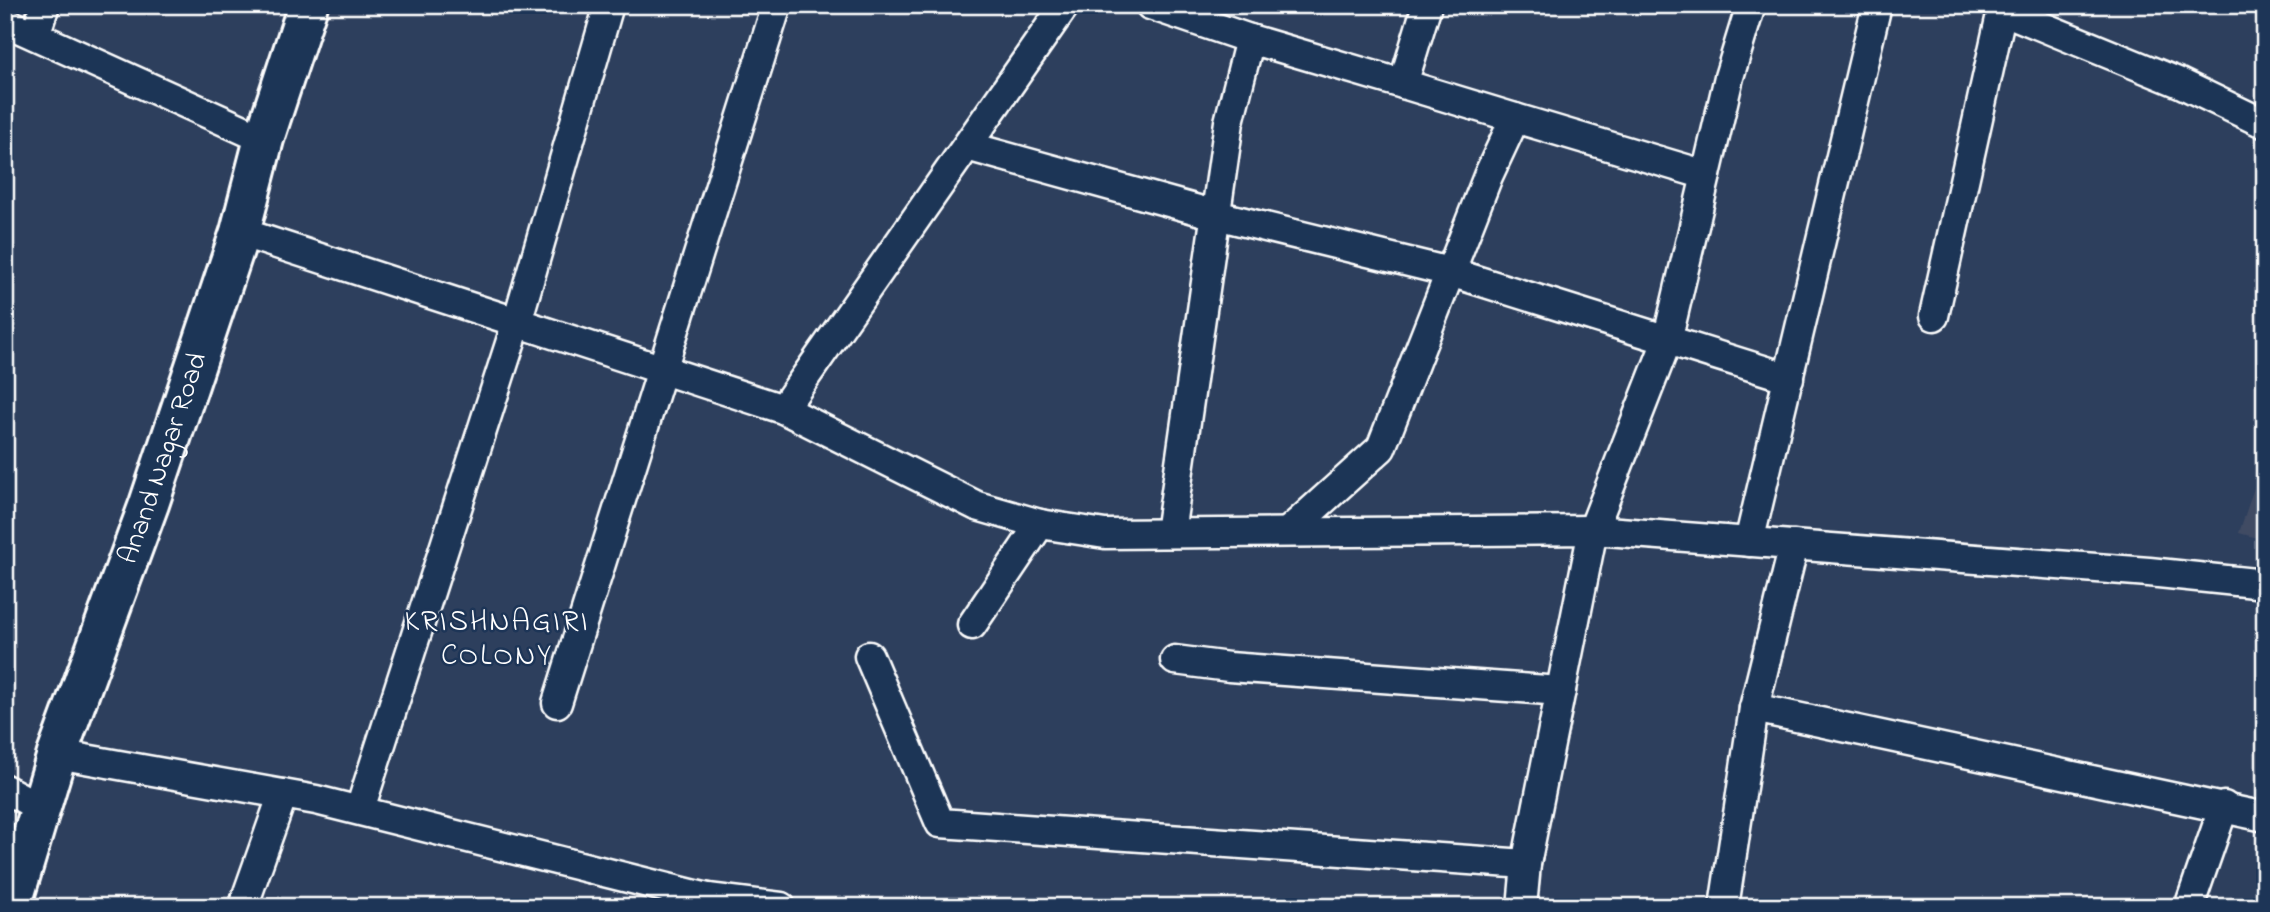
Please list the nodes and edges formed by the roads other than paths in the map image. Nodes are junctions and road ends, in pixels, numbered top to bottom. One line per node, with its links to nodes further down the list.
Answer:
1 (45, 5): 12 (street)
2 (308, 5): 17 (street, Anand Nagar Road)
3 (609, 5): 24 (street)
4 (777, 5): 26 (street)
5 (1065, 5): 18 (street)
6 (1150, 5): 13 (street)
7 (1427, 5): 14 (street)
8 (1751, 5): 19 (street)
9 (1877, 5): 27 (street)
10 (2002, 8): 16 (street); 23 (street)
11 (5, 22): 12 (street)
12 (35, 35): 17 (street)
13 (1250, 39): 14 (street); 20 (street)
14 (1404, 85): 15 (street)
15 (1515, 118): 19 (street); 22 (street)
16 (2265, 124)
17 (264, 139): 21 (street, Anand Nagar Road)
18 (967, 146): 20 (street); 28 (street)
19 (1706, 176): 25 (street)
20 (1216, 215): 22 (street); 32 (street)
21 (240, 232): 24 (street); 42 (street, Anand Nagar Road)
22 (1450, 272): 25 (street); 30 (street)
23 (1934, 316)
24 (517, 322): 26 (street); 47 (street)
25 (1667, 341): 27 (street); 31 (street)
26 (661, 369): 28 (street); 40 (street)
27 (1789, 378): 33 (street)
28 (783, 409): 29 (street)
29 (1040, 524): 32 (street); 36 (street)
30 (1290, 530): 31 (street); 32 (street)
31 (1593, 530): 33 (street); 39 (street)
32 (1170, 533)
33 (1749, 542): 34 (street)
34 (1794, 545): 35 (street); 41 (street)
35 (2265, 584)
36 (972, 625)
37 (869, 656): 49 (street)
38 (1175, 660): 39 (street)
39 (1561, 691): 49 (street)
40 (558, 703)
41 (1754, 708): 45 (street); 55 (street)
42 (57, 754): 44 (street); 46 (street, Anand Nagar Road)
43 (5, 789): 46 (street)
44 (283, 794): 47 (street); 52 (street)
45 (2224, 806): 48 (street); 56 (street)
46 (39, 807): 51 (street, Anand Nagar Road)
47 (360, 810): 50 (street)
48 (2265, 817)
49 (1526, 864): 54 (street)
50 (708, 902): 53 (street)
51 (11, 907)
52 (243, 907)
53 (781, 907)
54 (1522, 907)
55 (1724, 907)
56 (2189, 907)

